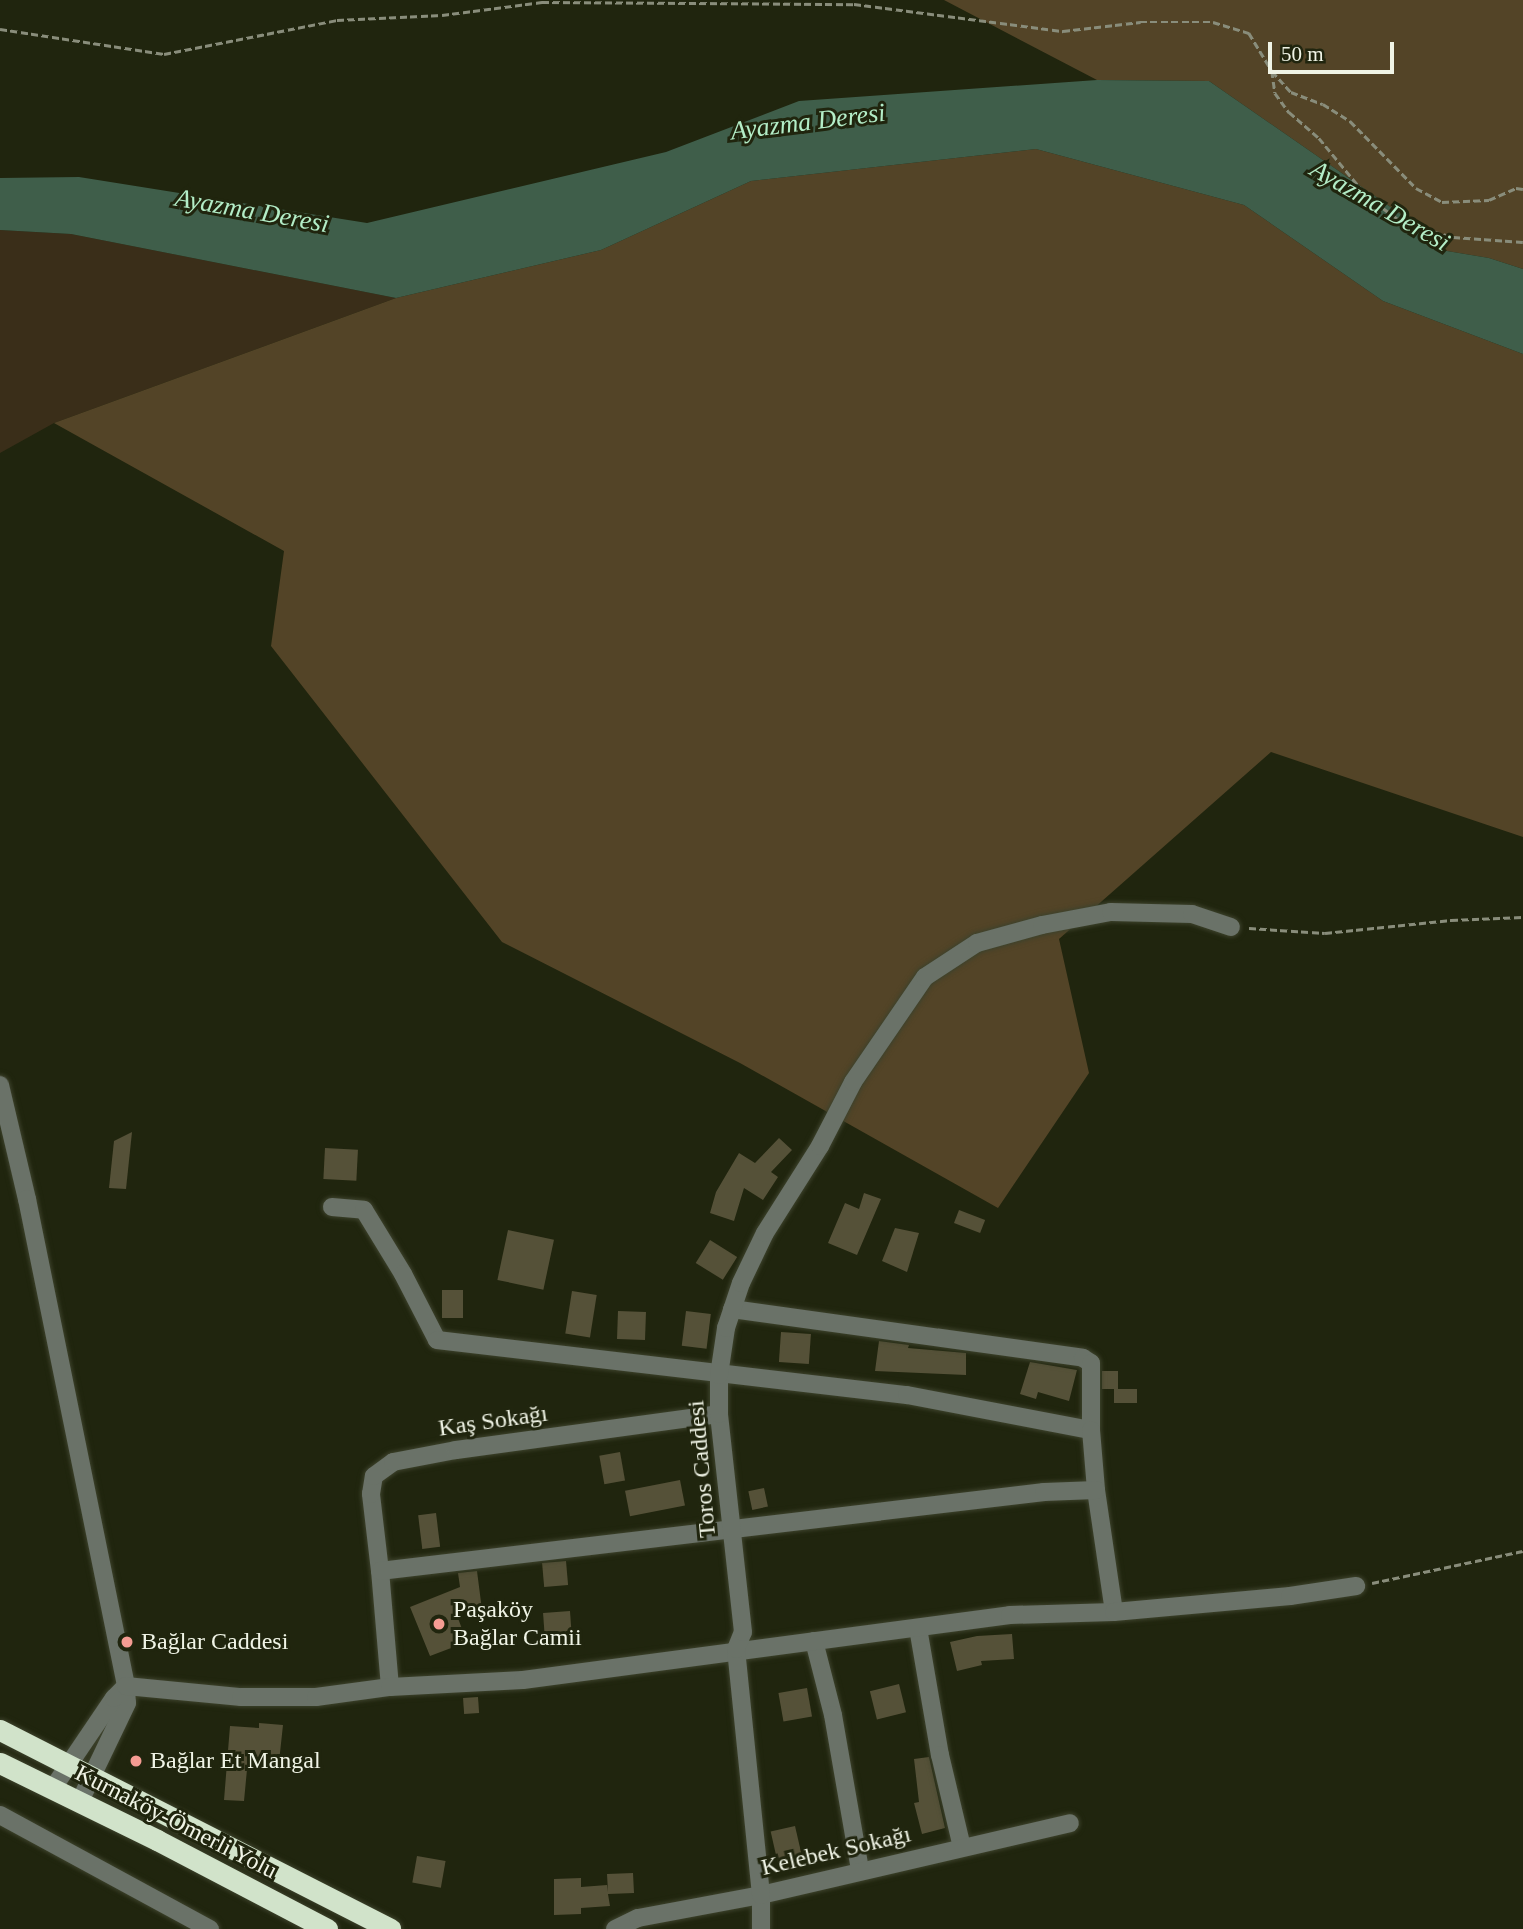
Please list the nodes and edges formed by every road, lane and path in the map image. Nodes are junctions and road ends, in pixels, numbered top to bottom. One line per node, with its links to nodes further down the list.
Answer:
1 (0, 29): 2 (path)
2 (1272, 71): 3 (path); 4 (path)
3 (1523, 189)
4 (1523, 242)
5 (1523, 917): 6 (path)
6 (1231, 928): 9 (street)
7 (0, 1085): 22 (street)
8 (332, 1207): 10 (street, Toros Caddesi)
9 (732, 1309): 10 (street); 12 (street)
10 (719, 1375): 11 (street, Toros Caddesi); 12 (street)
11 (719, 1414): 14 (street, Toros Caddesi); 16 (street, Kaş Sokağı)
12 (1091, 1430): 13 (street)
13 (1096, 1490): 14 (street); 18 (street)
14 (732, 1529): 16 (street); 21 (street, Toros Caddesi)
15 (1523, 1551): 17 (path)
16 (380, 1571): 23 (street, Kaş Sokağı)
17 (1356, 1586): 18 (street)
18 (1114, 1612): 19 (street)
19 (918, 1628): 20 (street); 32 (street)
20 (814, 1641): 21 (street); 33 (street)
21 (736, 1649): 23 (street); 34 (street, Toros Caddesi)
22 (126, 1686): 23 (street); 26 (street); 27 (street)
23 (390, 1687)
24 (0, 1730): 26 (highway, Kurnaköy-Ömerli Yolu)
25 (0, 1763): 28 (highway, Kurnaköy-Ömerli Yolu)
26 (68, 1765): 27 (highway, Kurnaköy-Ömerli Yolu); 28 (street)
27 (92, 1777): 29 (street); 37 (highway, Kurnaköy-Ömerli Yolu)
28 (53, 1788): 29 (highway, Kurnaköy-Ömerli Yolu)
29 (80, 1801): 36 (highway, Kurnaköy-Ömerli Yolu)
30 (0, 1815): 35 (street)
31 (1070, 1823): 32 (street, Kelebek Sokağı)
32 (962, 1847): 33 (street, Kelebek Sokağı)
33 (860, 1870): 34 (street, Kelebek Sokağı)
34 (761, 1895): 38 (street, Kelebek Sokağı); 39 (street, Toros Caddesi)
35 (210, 1929)
36 (327, 1929)
37 (390, 1929)
38 (615, 1929)
39 (761, 1929)

